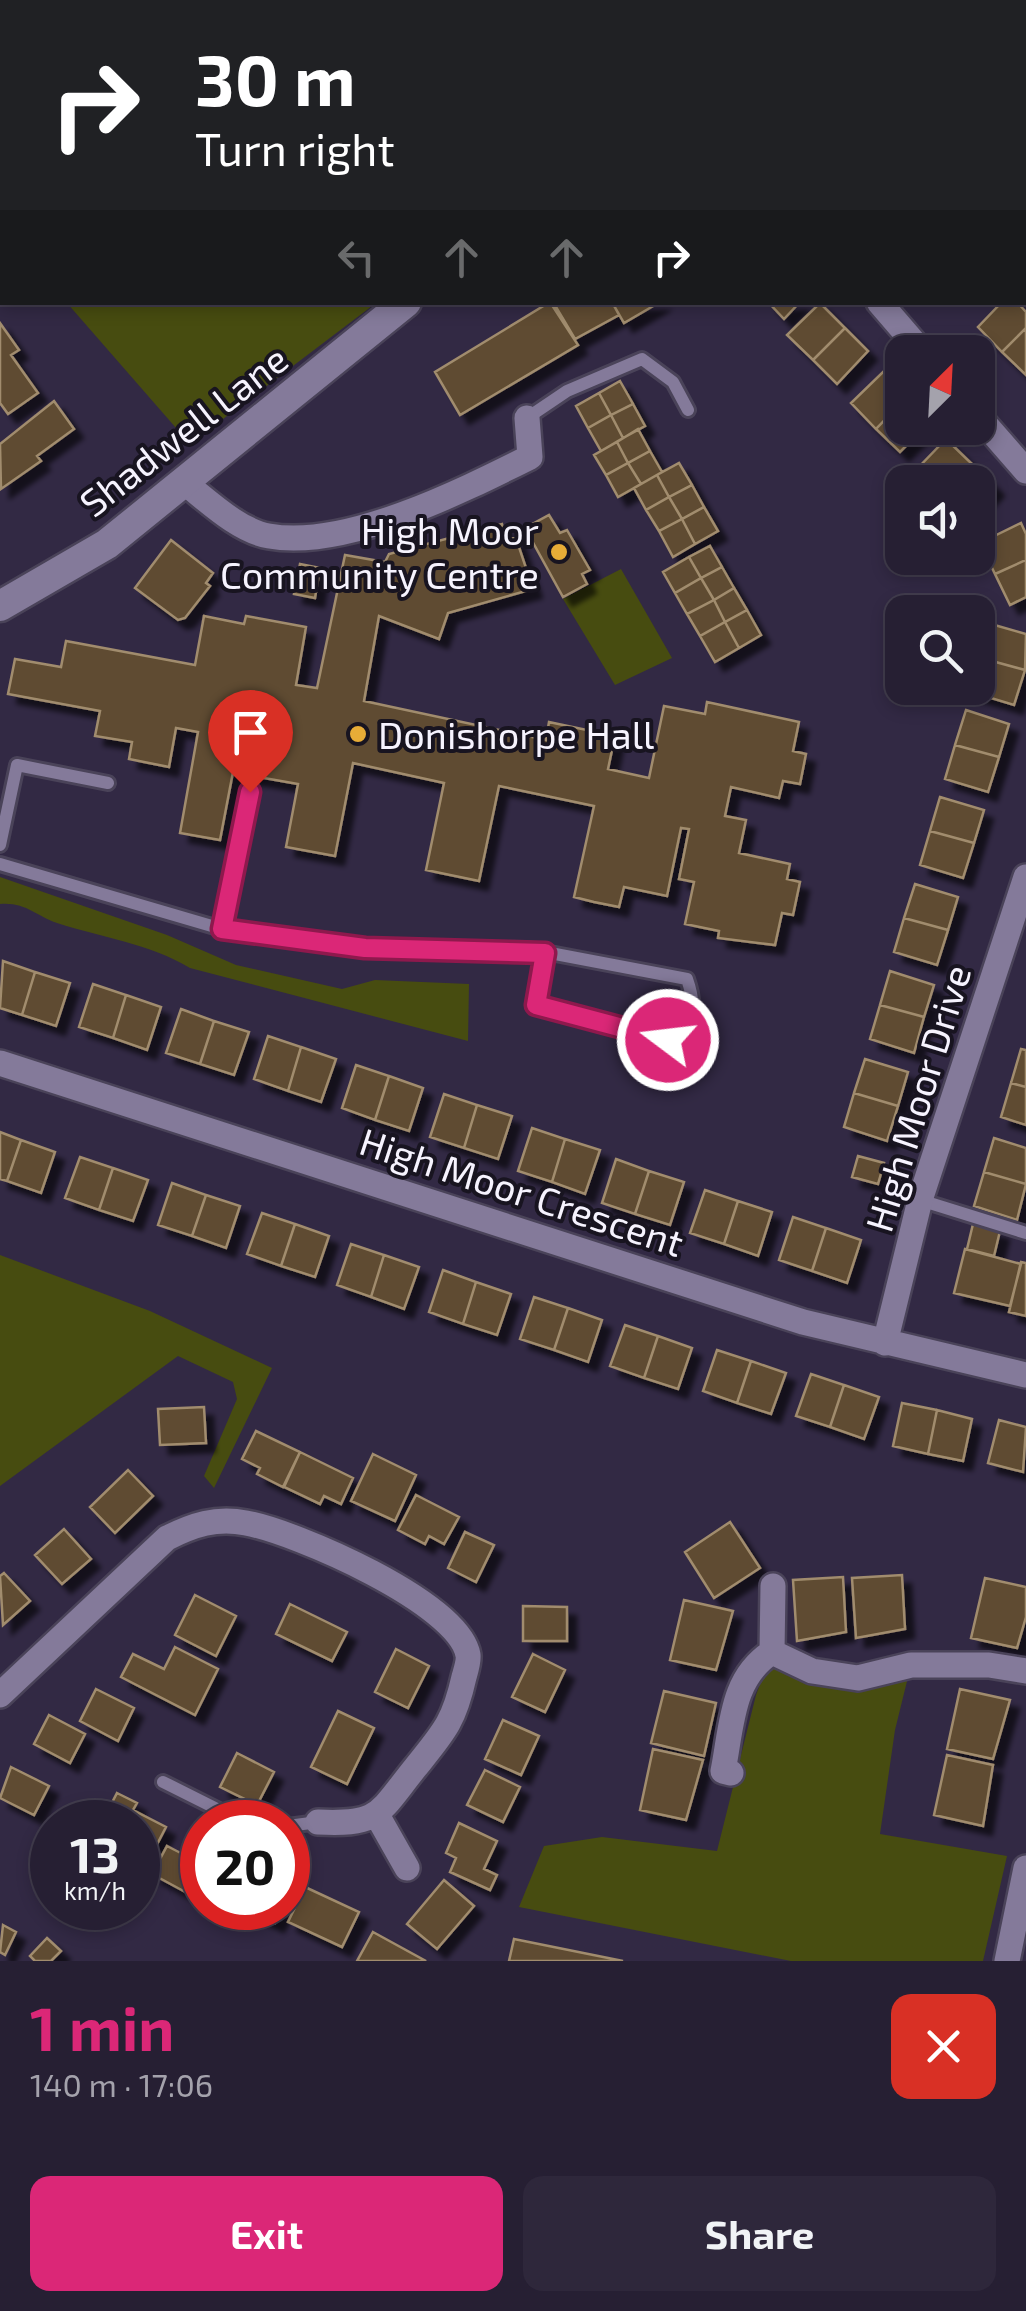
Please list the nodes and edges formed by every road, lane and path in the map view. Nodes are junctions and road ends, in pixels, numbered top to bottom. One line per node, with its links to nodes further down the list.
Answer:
1 (402, 305): 8 (street, Shadwell Lane)
2 (883, 305): 3 (street)
3 (908, 335)
4 (688, 410): 5 (lane)
5 (527, 418): 8 (street)
6 (995, 435): 7 (street)
7 (1026, 471)
8 (185, 483): 9 (street, Shadwell Lane)
9 (0, 606)
10 (108, 783): 12 (lane)
11 (250, 792): 15 (lane)
12 (0, 846)
13 (0, 864): 15 (lane)
14 (1026, 877): 18 (street, High Moor Drive)
15 (222, 929): 16 (lane)
16 (545, 953): 16 (lane)
17 (0, 1064): 20 (street, High Moor Crescent)
18 (920, 1200): 19 (lane); 20 (street, High Moor Drive)
19 (1026, 1233)
20 (885, 1344): 21 (street, High Moor Crescent)
21 (1026, 1375)
22 (773, 1586): 23 (street)
23 (772, 1652): 24 (street); 26 (street)
24 (1026, 1671)
25 (0, 1695): 29 (street)
26 (731, 1772)
27 (162, 1782): 28 (lane)
28 (199, 1800)
29 (377, 1815): 30 (street); 32 (street)
30 (318, 1822): 31 (lane)
31 (310, 1823)
32 (407, 1868)
33 (1026, 1868): 34 (street)
34 (1007, 1961)

